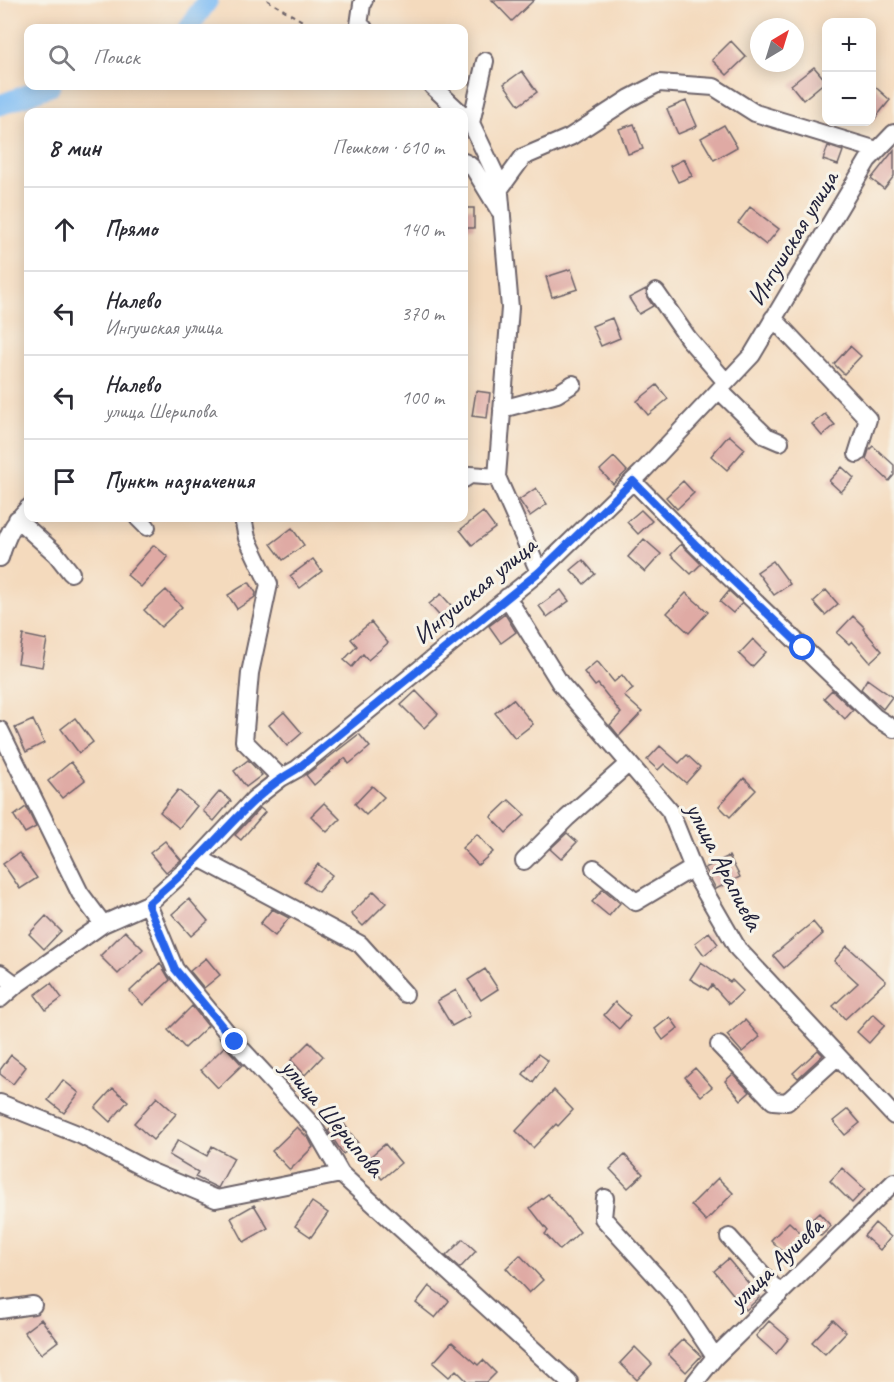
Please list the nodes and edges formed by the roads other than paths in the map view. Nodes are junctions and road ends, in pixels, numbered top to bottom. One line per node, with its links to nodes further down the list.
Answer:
1 (364, 0): 2 (street)
2 (360, 24)
3 (485, 61): 6 (street)
4 (436, 90): 5 (street)
5 (455, 108)
6 (468, 109)
7 (468, 123): 11 (street)
8 (894, 134): 9 (street, Ингушская улица)
9 (877, 150): 11 (street); 14 (street, Ингушская улица)
10 (468, 164): 12 (street)
11 (500, 190): 12 (street)
12 (503, 215): 17 (street)
13 (656, 292): 16 (street)
14 (773, 318): 16 (street, Ингушская улица); 19 (street)
15 (573, 384): 17 (street)
16 (722, 386): 18 (street); 22 (street, Ингушская улица)
17 (502, 409): 21 (street)
18 (780, 442)
19 (857, 454)
20 (468, 476): 21 (street)
21 (497, 477): 27 (street)
22 (633, 481): 27 (street, Ингушская улица); 30 (street)
23 (23, 514): 26 (street)
24 (30, 522): 28 (street)
25 (244, 522): 33 (street)
26 (0, 558)
27 (539, 572): 29 (street, Ингушская улица)
28 (71, 573)
29 (507, 597): 32 (street, улица Арапиева); 33 (street, Ингушская улица)
30 (894, 729)
31 (0, 730): 39 (street)
32 (629, 763): 35 (street); 37 (street, улица Арапиева)
33 (281, 778): 34 (street, Ингушская улица)
34 (199, 858): 38 (street, Ингушская улица); 42 (street)
35 (525, 861)
36 (594, 868): 37 (street)
37 (693, 868): 45 (street, улица Арапиева)
38 (148, 904): 39 (street, Ингушская улица); 48 (street, улица Шерипова)
39 (103, 924): 41 (street, Ингушская улица)
40 (0, 973): 41 (street)
41 (16, 985): 43 (street, Ингушская улица)
42 (405, 994)
43 (0, 999)
44 (719, 1045): 45 (street)
45 (838, 1056): 47 (street, улица Арапиева)
46 (0, 1103): 48 (street)
47 (894, 1116)
48 (341, 1174): 56 (street, улица Шерипова)
49 (894, 1182): 52 (street, улица Аушева)
50 (605, 1198): 55 (street)
51 (729, 1237): 52 (street)
52 (780, 1294): 55 (street, улица Аушева)
53 (33, 1305): 54 (street)
54 (0, 1310)
55 (715, 1357): 57 (street, улица Аушева)
56 (569, 1382)
57 (695, 1382)

